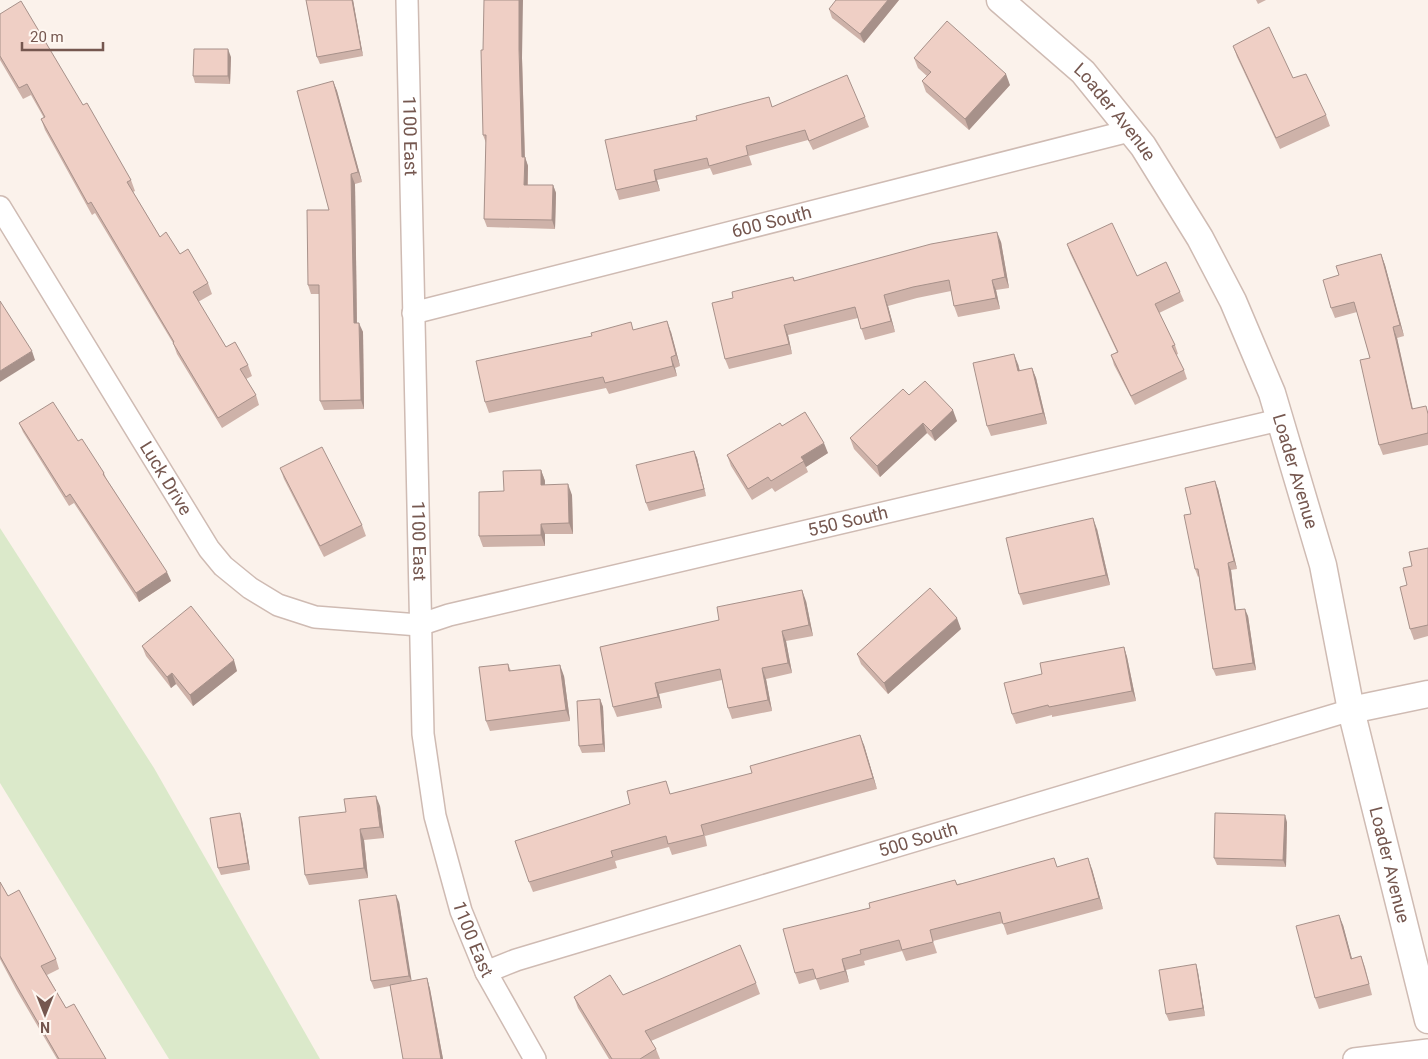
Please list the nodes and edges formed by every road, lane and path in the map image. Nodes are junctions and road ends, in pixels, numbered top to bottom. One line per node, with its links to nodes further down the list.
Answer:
1 (407, 0): 5 (street, 1100 East)
2 (1000, 0): 3 (street, Loader Avenue)
3 (1129, 130): 5 (street, 600 South); 6 (street, Loader Avenue)
4 (0, 207): 7 (street, Luck Drive)
5 (413, 313): 7 (street, 1100 East)
6 (1278, 420): 7 (street, 550 South); 9 (street, Loader Avenue)
7 (419, 625): 10 (street, 1100 East)
8 (1428, 694): 9 (street)
9 (1351, 710): 10 (street, 500 South); 11 (street, Loader Avenue)
10 (486, 972): 13 (street, 1100 East)
11 (1428, 1020)
12 (1428, 1050): 14 (street)
13 (535, 1059)
14 (1354, 1059)

